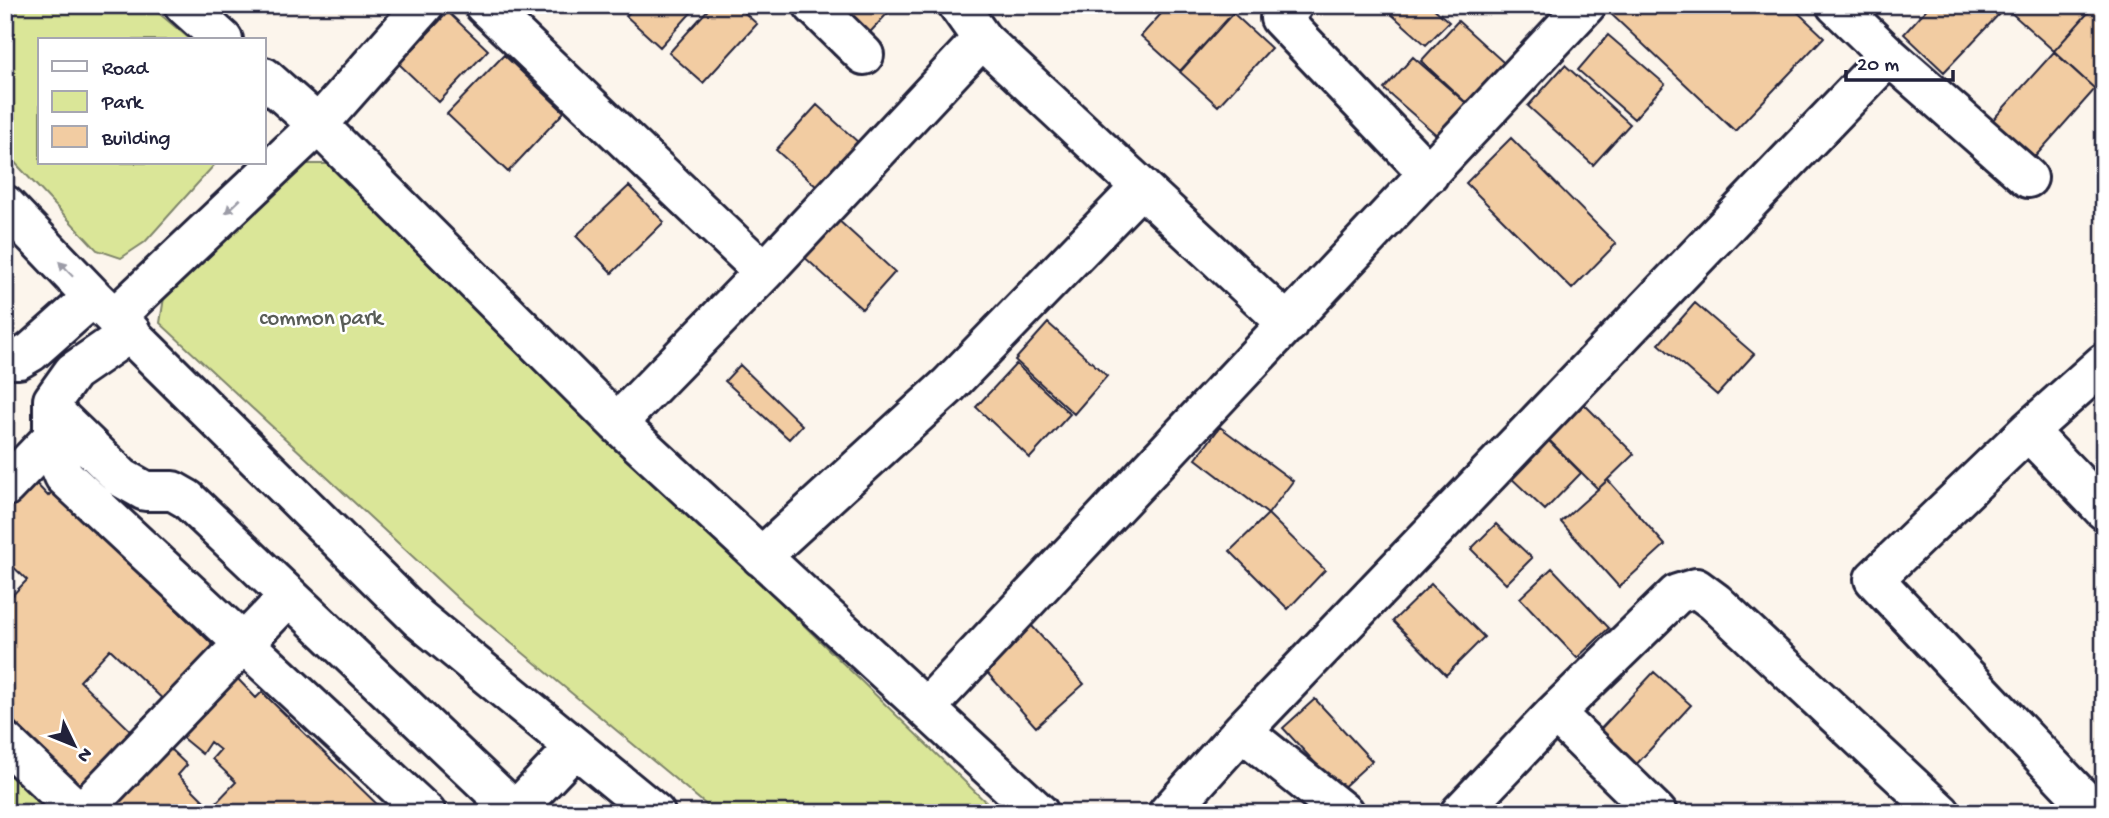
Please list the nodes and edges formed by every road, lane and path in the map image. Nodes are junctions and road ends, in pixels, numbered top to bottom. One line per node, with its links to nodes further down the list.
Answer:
1 (184, 5): 9 (street)
2 (424, 5): 14 (street)
3 (484, 5): 19 (street)
4 (813, 5): 11 (street)
5 (958, 5): 10 (street)
6 (1586, 5): 15 (street)
7 (1836, 5): 12 (street)
8 (1280, 10): 15 (street)
9 (221, 38)
10 (982, 39): 17 (street); 19 (street)
11 (864, 55)
12 (1889, 55): 16 (street); 34 (street)
13 (266, 79): 14 (street)
14 (318, 125): 20 (street, one-way to 20); 24 (street)
15 (1429, 174): 21 (street)
16 (2028, 178)
17 (1142, 187): 21 (street); 29 (street)
18 (5, 205): 20 (street, one-way to 18)
19 (764, 272): 24 (street)
20 (113, 315): 22 (street); 25 (street); 36 (street)
21 (1288, 324): 32 (street)
22 (5, 359)
23 (2104, 363): 26 (street)
24 (617, 423): 29 (street)
25 (53, 424): 27 (street); 30 (street); 31 (street)
26 (2028, 431): 28 (street); 47 (street)
27 (5, 487)
28 (2104, 510)
29 (761, 557): 32 (street)
30 (289, 596): 31 (street); 37 (street)
31 (243, 643): 38 (street); 39 (street)
32 (926, 708): 41 (street)
33 (1555, 713): 44 (street); 45 (street); 46 (street)
34 (1242, 731): 42 (street); 43 (street)
35 (5, 742): 38 (street)
36 (575, 748): 37 (street); 40 (street)
37 (515, 812)
38 (80, 813)
39 (426, 813)
40 (656, 813)
41 (1039, 813)
42 (1168, 813)
43 (1344, 813)
44 (1460, 813)
45 (1657, 813)
46 (1941, 813)
47 (2096, 813)

